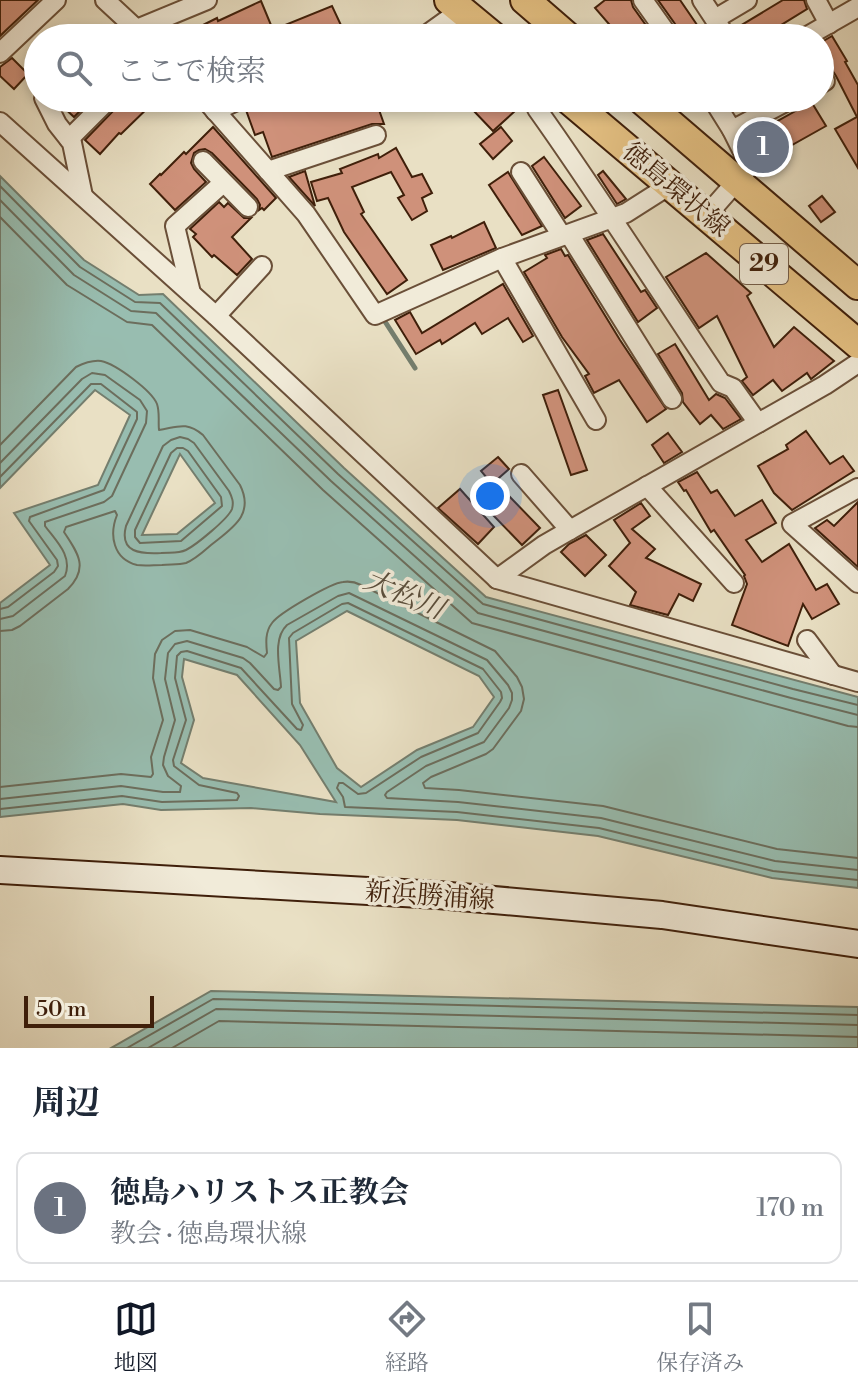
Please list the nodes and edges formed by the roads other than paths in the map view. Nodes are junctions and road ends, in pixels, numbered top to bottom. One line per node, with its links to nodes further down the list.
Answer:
1 (56, 0): 12 (street)
2 (105, 0): 13 (street)
3 (207, 0): 14 (street)
4 (525, 0): 17 (main road)
5 (643, 0): 18 (street)
6 (702, 0): 11 (street)
7 (747, 0): 11 (street)
8 (816, 0): 20 (street)
9 (455, 5): 15 (street); 16 (main road)
10 (858, 7): 20 (street)
11 (715, 19): 19 (street)
12 (31, 24)
13 (131, 24)
14 (159, 24)
15 (436, 24)
16 (478, 24)
17 (553, 24)
18 (660, 24)
19 (718, 24)
20 (829, 24)
21 (24, 30): 22 (street)
22 (0, 53)
23 (51, 112): 34 (street)
24 (96, 112): 34 (street)
25 (216, 112): 36 (street)
26 (539, 112): 44 (street)
27 (584, 112): 40 (main road, 徳島環状線 / 29)
28 (657, 112): 38 (main road, 徳島環状線 / 29)
29 (721, 112): 32 (street)
30 (766, 112): 32 (street)
31 (0, 122): 41 (street)
32 (732, 130): 38 (street)
33 (376, 135): 36 (street)
34 (69, 139): 41 (street)
35 (203, 161): 39 (street)
36 (268, 171): 46 (street)
37 (521, 172): 45 (street)
38 (738, 180): 43 (street); 48 (main road, 徳島環状線 / 29)
39 (223, 183): 42 (street); 49 (street)
40 (670, 185): 43 (main road, 徳島環状線 / 29); 44 (street)
41 (83, 196): 49 (street)
42 (248, 207)
43 (707, 215): 51 (main road, 徳島環状線 / 29)
44 (613, 218): 45 (street); 55 (street)
45 (566, 235): 46 (street); 53 (street)
46 (502, 258): 54 (street)
47 (262, 266): 50 (street)
48 (858, 285)
49 (191, 293): 50 (street)
50 (216, 316): 60 (street)
51 (858, 344)
52 (858, 363): 55 (street)
53 (672, 399)
54 (596, 421)
55 (758, 423): 57 (street)
56 (521, 474): 59 (street)
57 (647, 486): 59 (street); 61 (street)
58 (858, 488): 62 (street)
59 (570, 530): 60 (street)
60 (497, 579): 64 (street)
61 (734, 583)
62 (858, 583)
63 (807, 640): 64 (street)
64 (833, 675): 65 (street)
65 (858, 682)
66 (0, 870): 67 (main road, 新浜勝浦線)
67 (858, 944)

